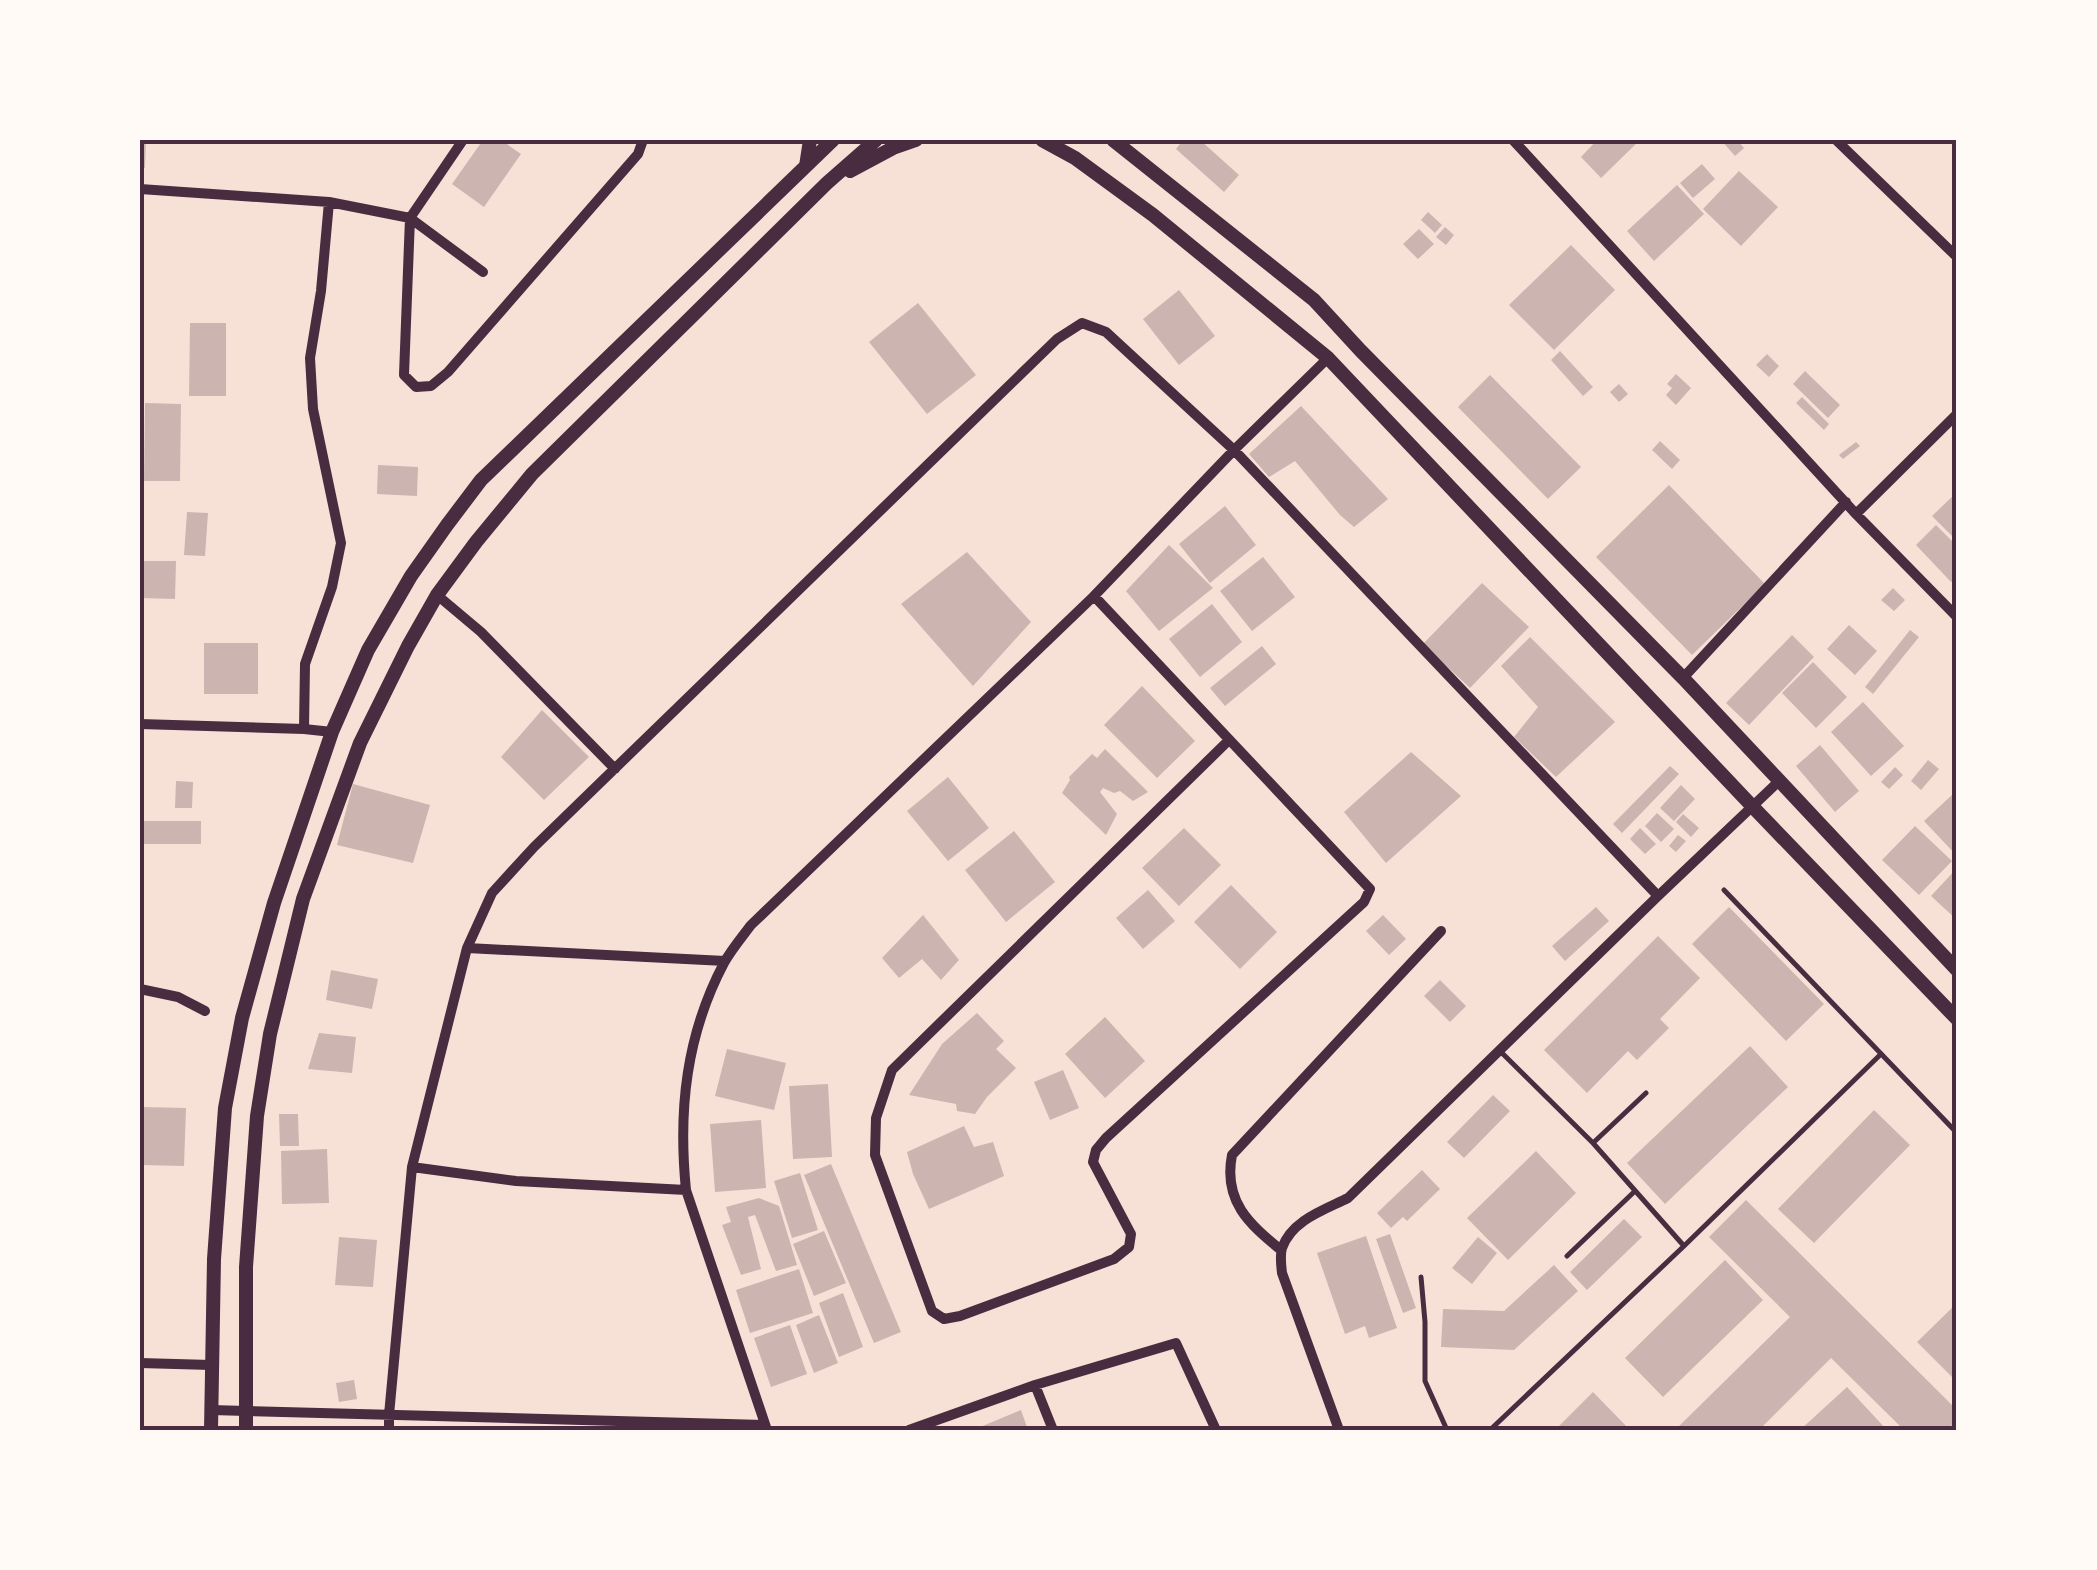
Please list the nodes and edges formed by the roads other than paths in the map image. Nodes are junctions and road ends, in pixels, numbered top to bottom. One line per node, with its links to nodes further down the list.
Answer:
1 (464, 140): 15 (street)
2 (643, 140): 15 (street)
3 (810, 140): 11 (main road)
4 (833, 140): 11 (main road)
5 (876, 140): 12 (main road)
6 (916, 140): 12 (main road)
7 (1042, 140): 18 (main road)
8 (1112, 140): 26 (main road)
9 (1513, 140): 21 (street)
10 (1836, 140): 16 (street)
11 (806, 166): 29 (main road)
12 (827, 183): 23 (main road)
13 (140, 189): 14 (street)
14 (329, 202): 15 (street); 28 (street)
15 (410, 218): 17 (street)
16 (1957, 257)
17 (483, 272)
18 (1328, 358): 20 (street); 33 (main road)
19 (1957, 414): 22 (street)
20 (1234, 450): 24 (street); 31 (street); 35 (street)
21 (1846, 502): 22 (street); 26 (street)
22 (1856, 514): 25 (street)
23 (437, 595): 31 (street); 59 (main road)
24 (1094, 596): 30 (street); 38 (street)
25 (1957, 617)
26 (1683, 678): 32 (main road)
27 (140, 724): 28 (street)
28 (304, 729): 29 (street)
29 (332, 732): 56 (main road)
30 (1228, 741): 30 (street)
31 (615, 768): 37 (street)
32 (1779, 781): 33 (street); 39 (main road)
33 (1752, 806): 35 (street); 42 (main road)
34 (1724, 890): 44 (lane)
35 (1658, 896): 43 (street)
36 (1441, 931): 52 (street)
37 (467, 948): 38 (street); 48 (street)
38 (725, 961): 49 (street)
39 (1957, 970)
40 (140, 990): 41 (street)
41 (205, 1011)
42 (1957, 1019)
43 (1501, 1051): 47 (lane); 52 (street)
44 (1881, 1054): 46 (lane); 51 (lane)
45 (1646, 1094): 47 (lane)
46 (1957, 1133)
47 (1593, 1143): 50 (lane)
48 (412, 1167): 49 (street); 60 (street)
49 (686, 1190): 61 (street)
50 (1635, 1191): 51 (lane); 53 (lane)
51 (1684, 1246): 70 (lane)
52 (1281, 1250): 68 (street)
53 (1567, 1256)
54 (1420, 1277): 69 (lane)
55 (140, 1364): 56 (street)
56 (212, 1364): 58 (main road)
57 (1035, 1385): 65 (street); 66 (street); 67 (street)
58 (211, 1410): 59 (street); 62 (main road)
59 (245, 1412): 60 (street); 63 (main road)
60 (389, 1415): 61 (street); 64 (street)
61 (766, 1427)
62 (212, 1430)
63 (246, 1430)
64 (390, 1430)
65 (909, 1430)
66 (1053, 1430)
67 (1216, 1430)
68 (1339, 1430)
69 (1446, 1430)
70 (1490, 1430)

